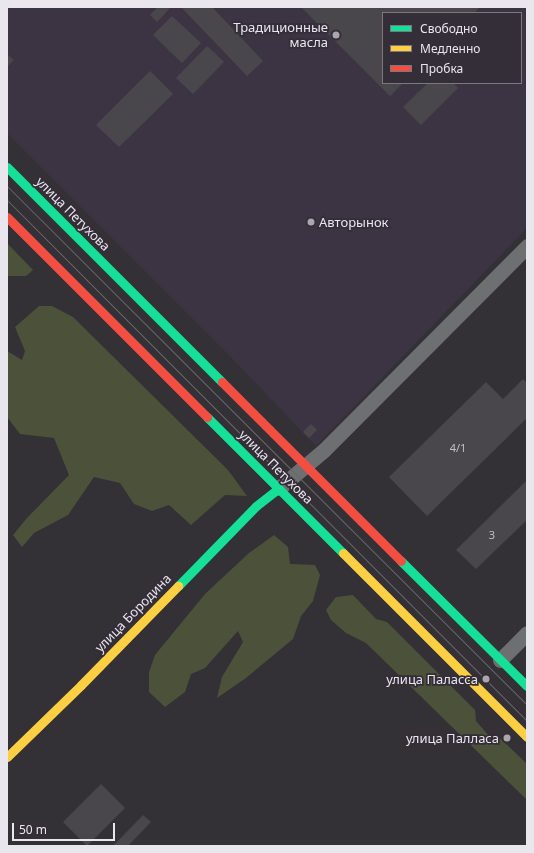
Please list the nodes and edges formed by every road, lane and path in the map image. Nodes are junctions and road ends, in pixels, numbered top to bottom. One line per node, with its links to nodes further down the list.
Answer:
1 (7, 167): 4 (main road, улица Петухова)
2 (7, 217): 5 (main road, улица Петухова)
3 (527, 246): 4 (street)
4 (306, 465): 5 (street); 7 (main road, улица Петухова)
5 (279, 488): 9 (main road, улица Петухова); 10 (main road, улица Бородина)
6 (527, 633): 7 (street)
7 (500, 660): 8 (main road, улица Петухова)
8 (527, 686)
9 (527, 737)
10 (7, 757)

